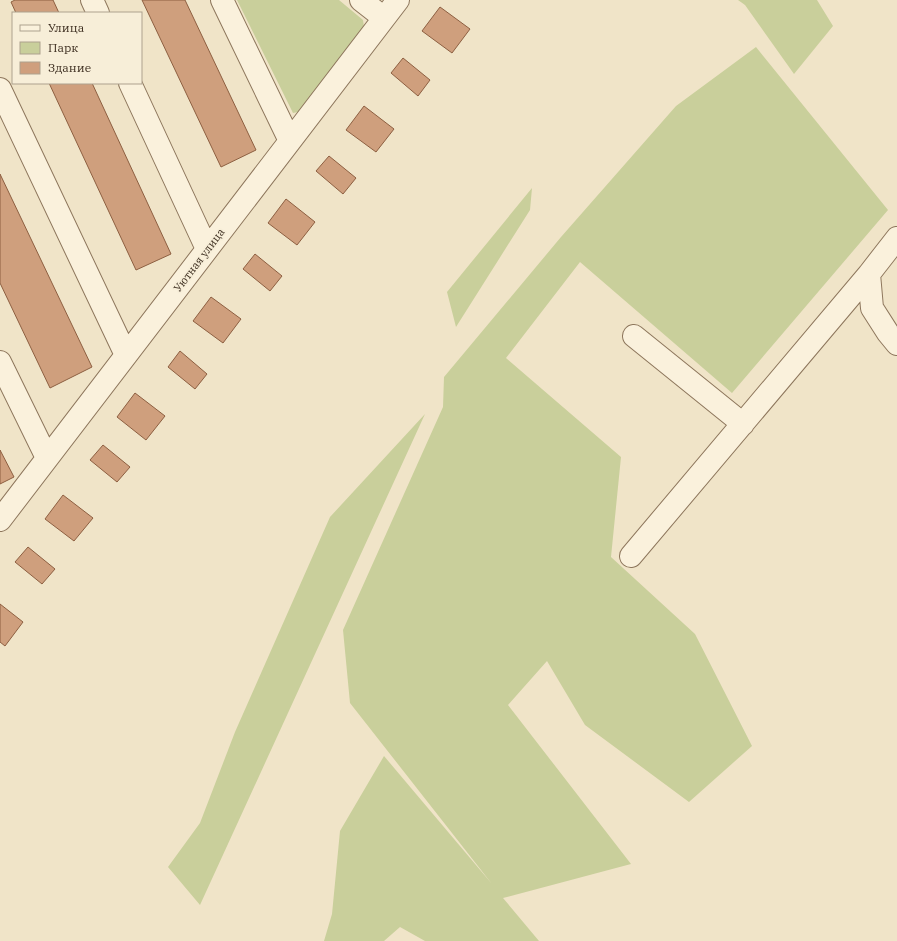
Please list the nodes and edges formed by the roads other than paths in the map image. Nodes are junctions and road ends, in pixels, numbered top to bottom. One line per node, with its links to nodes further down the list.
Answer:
1 (92, 0): 5 (street)
2 (222, 0): 9 (street)
3 (362, 0): 6 (street)
4 (398, 0): 6 (street, Уютная улица)
5 (98, 12)
6 (384, 18): 9 (street, Уютная улица)
7 (130, 84): 11 (street)
8 (0, 90): 15 (street)
9 (290, 141): 11 (street, Уютная улица)
10 (897, 238): 12 (street)
11 (208, 248): 15 (street, Уютная улица)
12 (869, 274): 14 (street); 17 (street)
13 (634, 336): 17 (street)
14 (897, 344)
15 (126, 355): 18 (street, Уютная улица)
16 (0, 362): 18 (street)
17 (743, 424): 20 (street)
18 (47, 458): 19 (street, Уютная улица)
19 (0, 520)
20 (631, 556)

